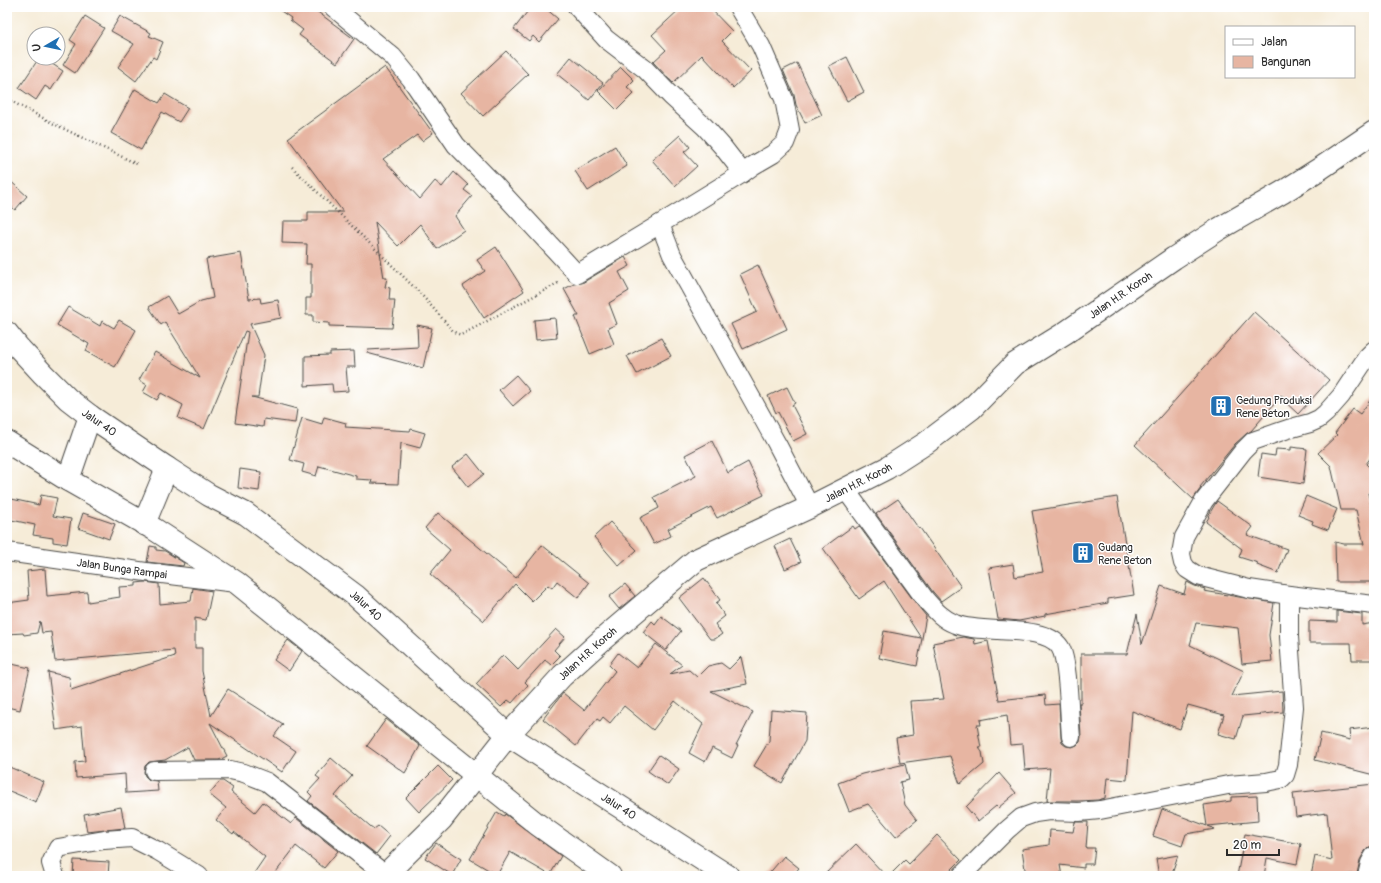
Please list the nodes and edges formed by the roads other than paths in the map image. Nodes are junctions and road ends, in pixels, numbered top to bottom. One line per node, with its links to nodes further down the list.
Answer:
1 (333, 7): 6 (street)
2 (577, 7): 5 (street)
3 (738, 7): 5 (street)
4 (1374, 132): 13 (main road, Jalan H.R. Koroh)
5 (743, 173): 6 (street)
6 (660, 224): 14 (street)
7 (7, 333): 9 (main road, Jalur 40)
8 (1374, 350): 18 (street)
9 (90, 416): 11 (main road, Jalur 40); 12 (main road)
10 (7, 442): 12 (main road)
11 (167, 468): 15 (main road); 20 (main road, Jalur 40)
12 (68, 480): 15 (main road)
13 (845, 489): 14 (main road, Jalan H.R. Koroh); 21 (street)
14 (810, 507): 20 (main road, Jalan H.R. Koroh)
15 (144, 524): 17 (main road)
16 (7, 552): 17 (street, Jalan Bunga Rampai)
17 (237, 583): 23 (main road)
18 (1289, 595): 19 (street); 30 (street)
19 (1374, 605)
20 (508, 735): 23 (main road, Jalan H.R. Koroh); 29 (main road, Jalur 40)
21 (1071, 737)
22 (154, 771): 25 (street)
23 (476, 774): 25 (main road, Jalan H.R. Koroh); 28 (main road)
24 (1374, 856): 31 (street)
25 (385, 875)
26 (55, 876): 27 (street)
27 (200, 876)
28 (610, 876)
29 (728, 876)
30 (962, 876)
31 (1367, 876)

